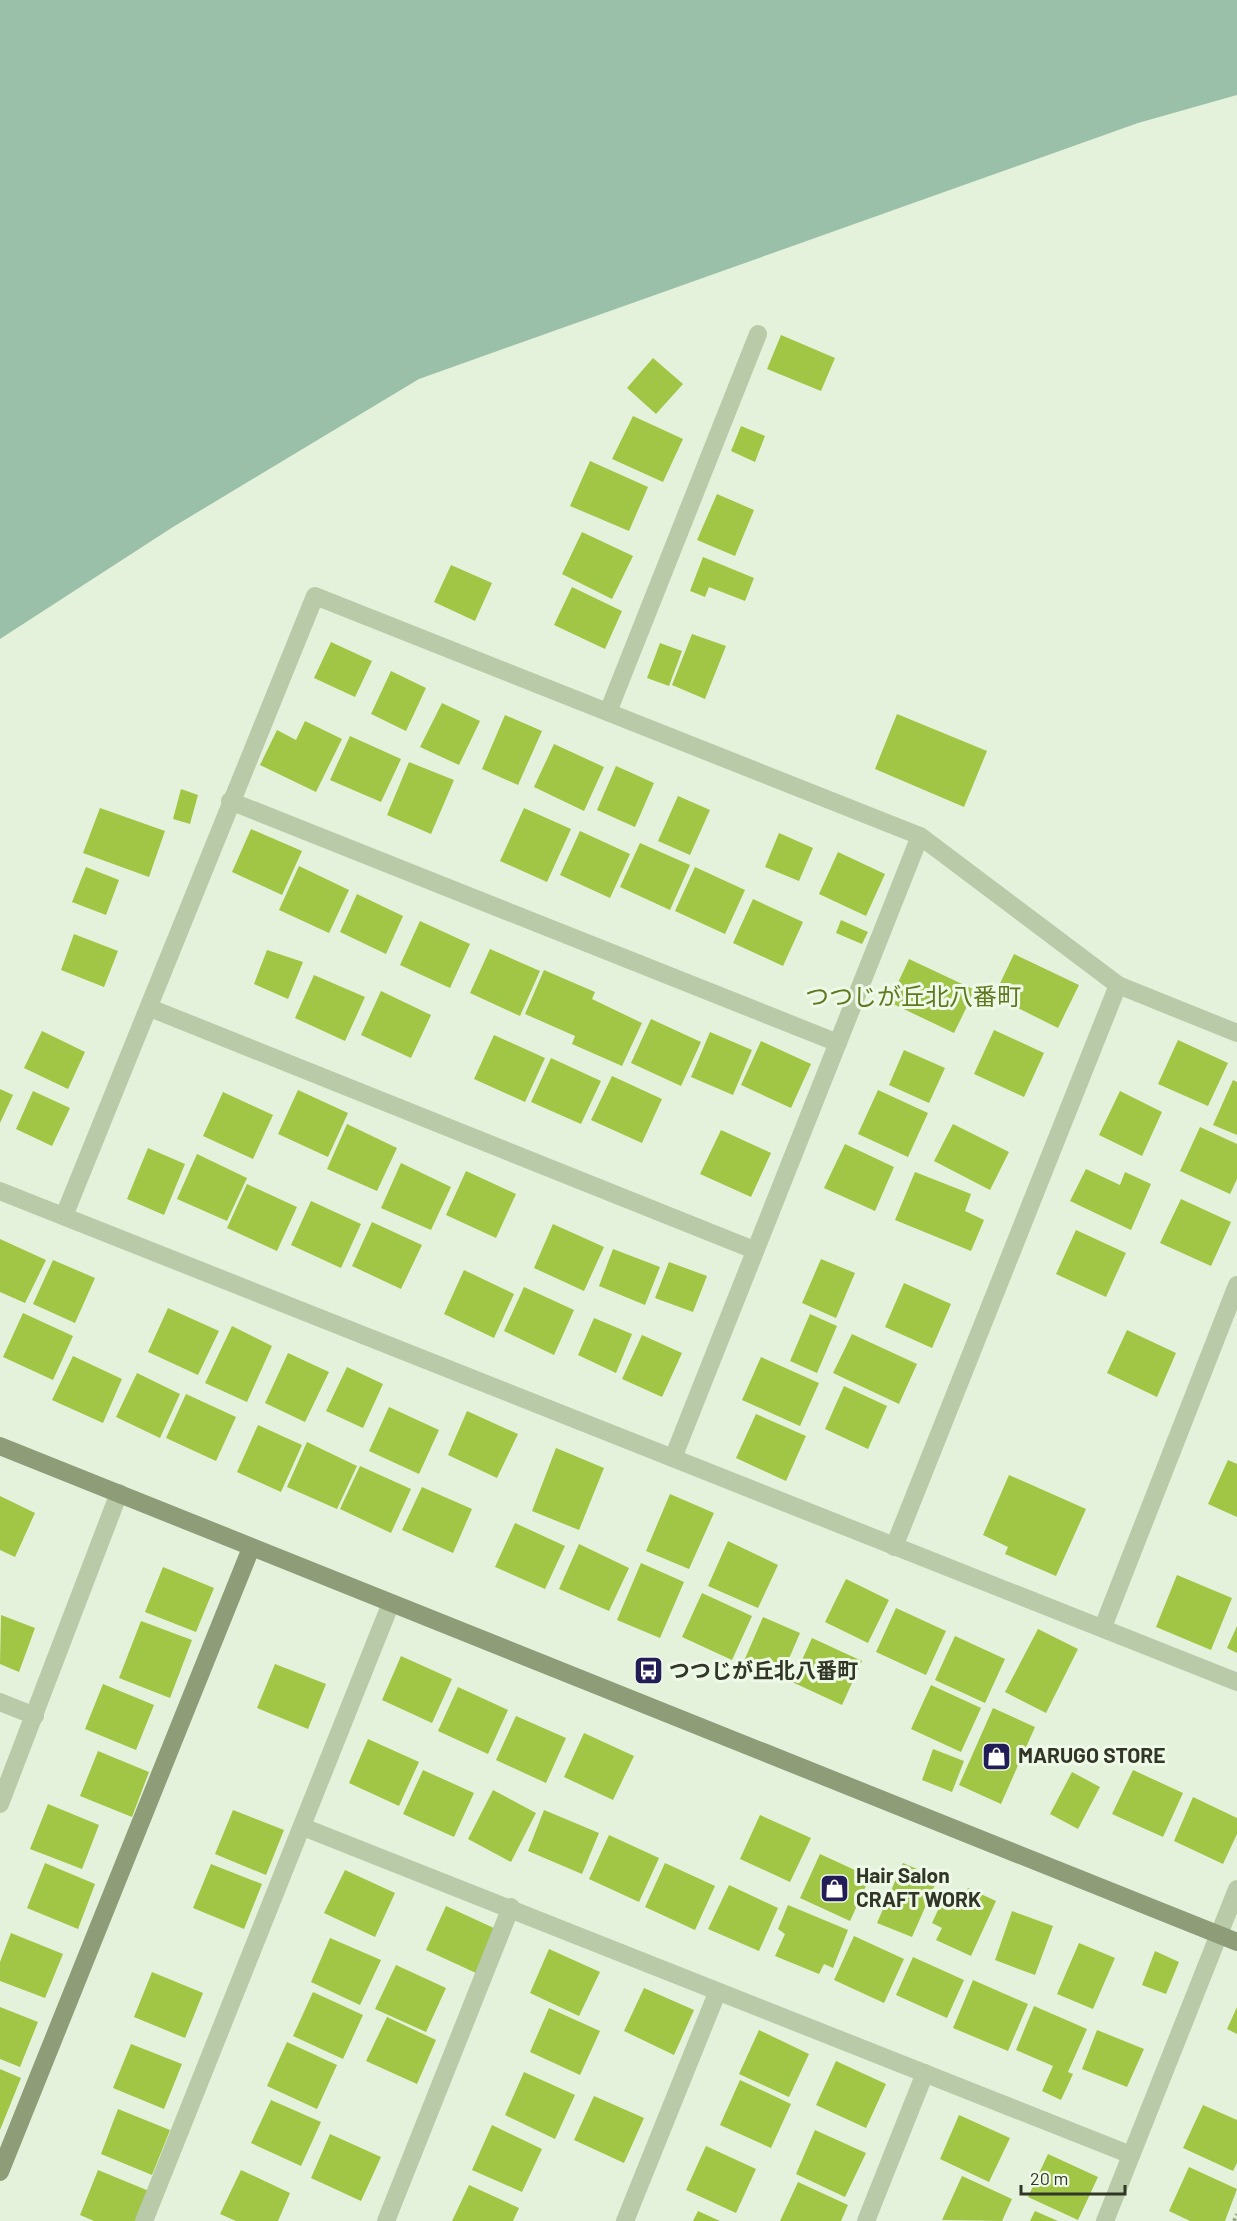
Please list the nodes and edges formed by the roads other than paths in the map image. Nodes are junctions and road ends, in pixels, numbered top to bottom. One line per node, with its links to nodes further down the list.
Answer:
1 (758, 334): 2 (street)
2 (608, 712): 3 (street); 4 (street)
3 (230, 801): 6 (street); 8 (street)
4 (920, 836): 5 (street); 8 (street)
5 (1118, 986): 7 (street); 16 (street)
6 (150, 1008): 10 (street); 11 (street)
7 (1237, 1033)
8 (838, 1042): 11 (street)
9 (0, 1191): 10 (street)
10 (64, 1216): 14 (street)
11 (754, 1250): 14 (street)
12 (1237, 1285): 19 (street)
13 (0, 1446): 15 (street)
14 (674, 1458): 16 (street)
15 (119, 1493): 17 (street); 22 (street)
16 (894, 1547): 19 (street)
17 (251, 1548): 18 (street); 32 (street)
18 (391, 1603): 24 (street); 27 (street)
19 (1103, 1628): 20 (street)
20 (1237, 1683)
21 (0, 1702): 22 (street)
22 (34, 1716): 23 (street)
23 (0, 1804)
24 (303, 1827): 26 (street); 33 (street)
25 (1237, 1888): 27 (street)
26 (511, 1907): 29 (street); 34 (street)
27 (1219, 1934): 28 (street); 31 (street)
28 (1237, 1942)
29 (717, 1993): 30 (street); 35 (street)
30 (925, 2073): 31 (street); 36 (street)
31 (1131, 2155): 37 (street)
32 (0, 2172)
33 (144, 2221)
34 (386, 2221)
35 (625, 2221)
36 (866, 2221)
37 (1105, 2221)

